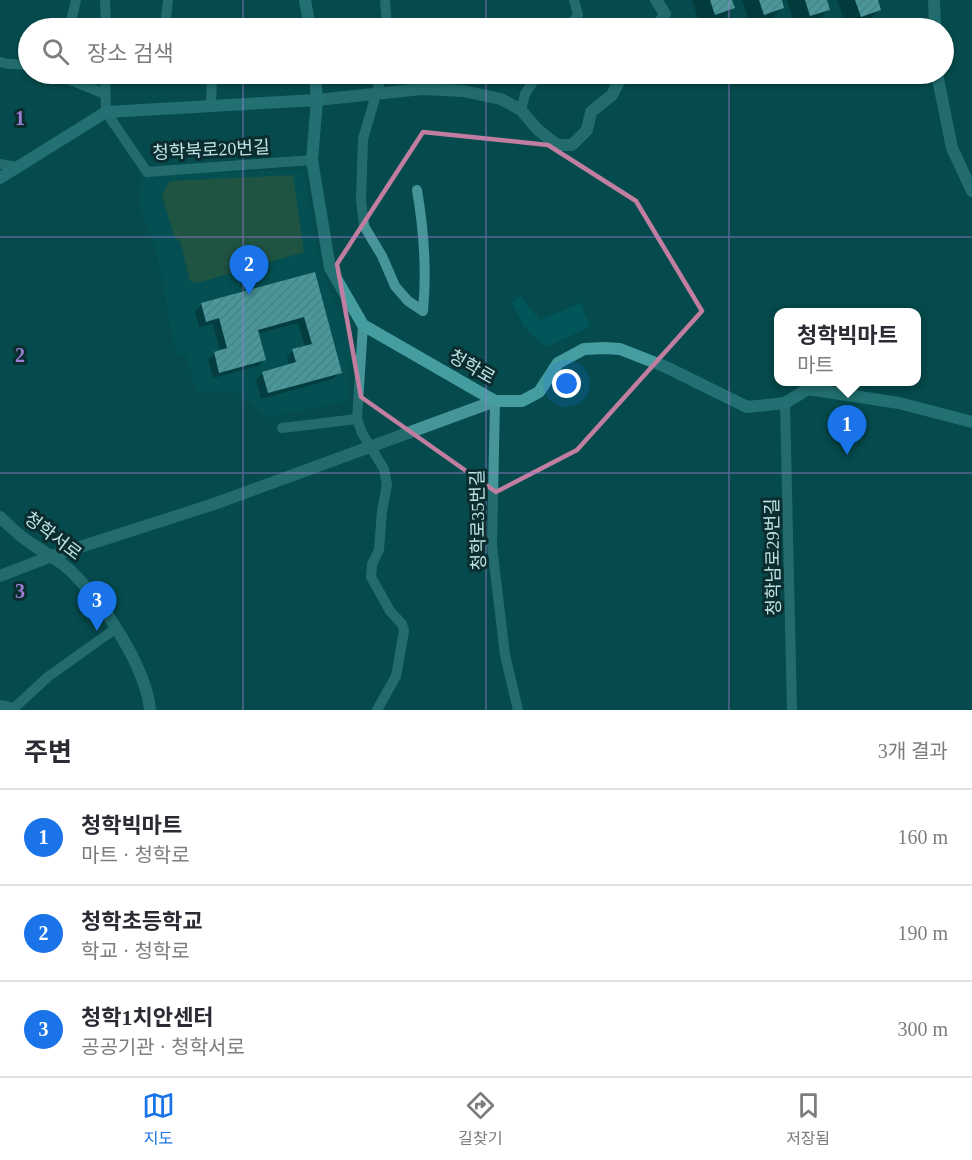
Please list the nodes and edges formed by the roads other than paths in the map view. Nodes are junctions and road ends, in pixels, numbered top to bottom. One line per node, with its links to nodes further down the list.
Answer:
1 (76, 0): 9 (street)
2 (105, 0): 10 (street)
3 (168, 0): 11 (street)
4 (305, 0): 12 (main road)
5 (385, 0): 13 (street)
6 (574, 0): 14 (street)
7 (656, 0): 15 (street)
8 (934, 0): 16 (street)
9 (72, 18)
10 (106, 18)
11 (166, 18)
12 (308, 18)
13 (386, 18)
14 (576, 18)
15 (663, 18)
16 (935, 18)
17 (0, 62): 18 (street)
18 (18, 63)
19 (85, 84): 27 (street)
20 (105, 84): 27 (street)
21 (212, 84): 30 (street)
22 (315, 84): 29 (main road, 청학로)
23 (379, 84): 28 (street)
24 (532, 84): 31 (street)
25 (618, 84): 31 (street)
26 (939, 84): 38 (street)
27 (105, 94): 32 (street)
28 (376, 94): 29 (street); 31 (street); 37 (street)
29 (316, 100): 30 (main road); 33 (main road, 청학로)
30 (211, 106): 32 (main road)
31 (521, 110)
32 (106, 112): 33 (street, 청학북로20번길); 35 (main road)
33 (312, 160): 39 (main road, 청학로)
34 (0, 164): 35 (street)
35 (17, 167): 36 (main road)
36 (0, 178)
37 (417, 190)
38 (972, 191)
39 (363, 325): 40 (main road, 청학로); 42 (street)
40 (495, 401): 41 (main road, 청학로); 45 (street); 53 (street, 청학로35번길)
41 (785, 403): 43 (main road, 청학로); 54 (street, 청학남로29번길)
42 (357, 419): 44 (street); 45 (street)
43 (972, 422)
44 (282, 428)
45 (372, 447): 47 (street); 52 (street)
46 (0, 517): 47 (street, 청학서로)
47 (52, 556): 48 (street); 49 (street, 청학서로)
48 (0, 576)
49 (115, 628): 50 (street); 51 (street, 청학서로)
50 (0, 705)
51 (150, 710)
52 (377, 710)
53 (518, 710)
54 (792, 710)

